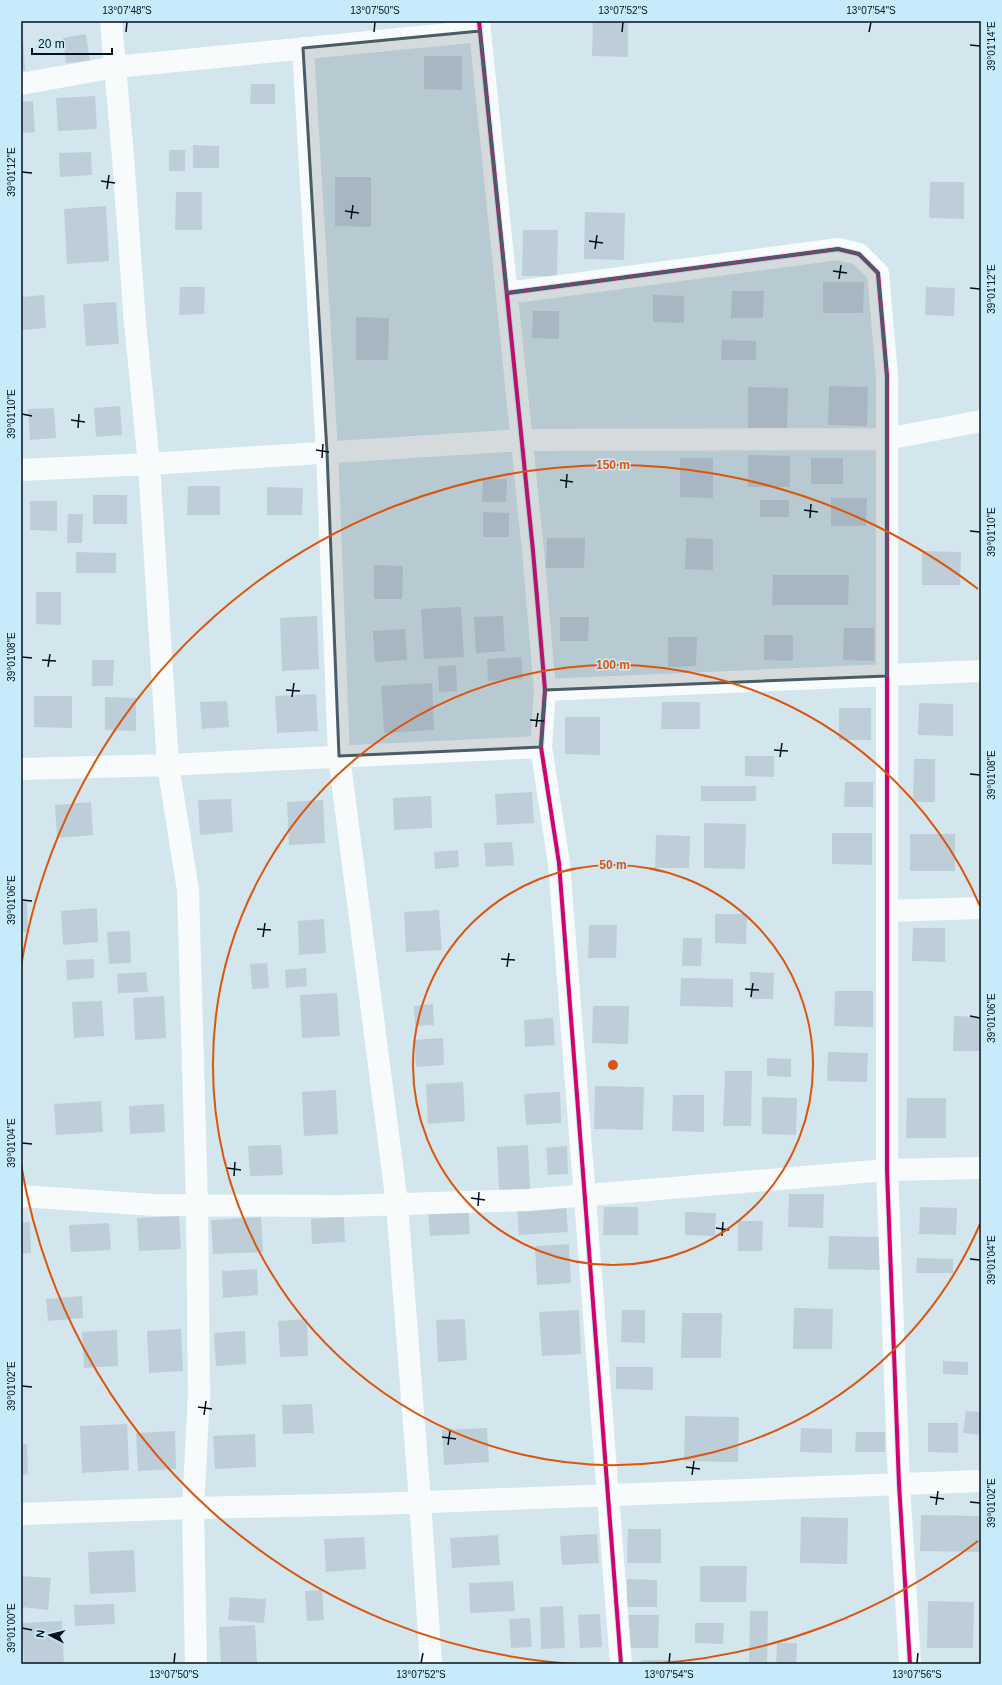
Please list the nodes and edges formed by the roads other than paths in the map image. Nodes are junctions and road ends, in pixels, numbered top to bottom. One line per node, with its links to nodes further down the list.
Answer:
1 (111, 21): 4 (street)
2 (480, 26): 3 (street); 6 (street)
3 (303, 48): 4 (street); 10 (street)
4 (115, 67): 5 (street); 11 (street)
5 (21, 84)
6 (507, 293): 8 (street); 9 (street)
7 (981, 421): 8 (street)
8 (887, 439): 9 (street); 14 (street)
9 (522, 440): 10 (street); 15 (street)
10 (327, 452): 11 (street); 17 (street)
11 (149, 464): 12 (street); 18 (street)
12 (21, 470)
13 (981, 671): 14 (street)
14 (887, 676): 15 (street); 21 (street)
15 (545, 690): 16 (street)
16 (541, 747): 17 (street); 24 (street)
17 (339, 756): 18 (street); 26 (street)
18 (168, 765): 19 (street); 27 (street)
19 (21, 769)
20 (981, 908): 21 (street)
21 (887, 911): 23 (street)
22 (981, 1168): 23 (street)
23 (887, 1170): 24 (street); 29 (street)
24 (584, 1195): 26 (street); 30 (street)
25 (21, 1196): 27 (street)
26 (396, 1204): 27 (street); 31 (street)
27 (197, 1205): 32 (street)
28 (981, 1481): 29 (street)
29 (899, 1484): 30 (street); 37 (street)
30 (608, 1495): 31 (street); 36 (street)
31 (420, 1502): 32 (street); 35 (street)
32 (193, 1508): 33 (street); 34 (street)
33 (21, 1514)
34 (196, 1664)
35 (431, 1664)
36 (622, 1664)
37 (910, 1664)

